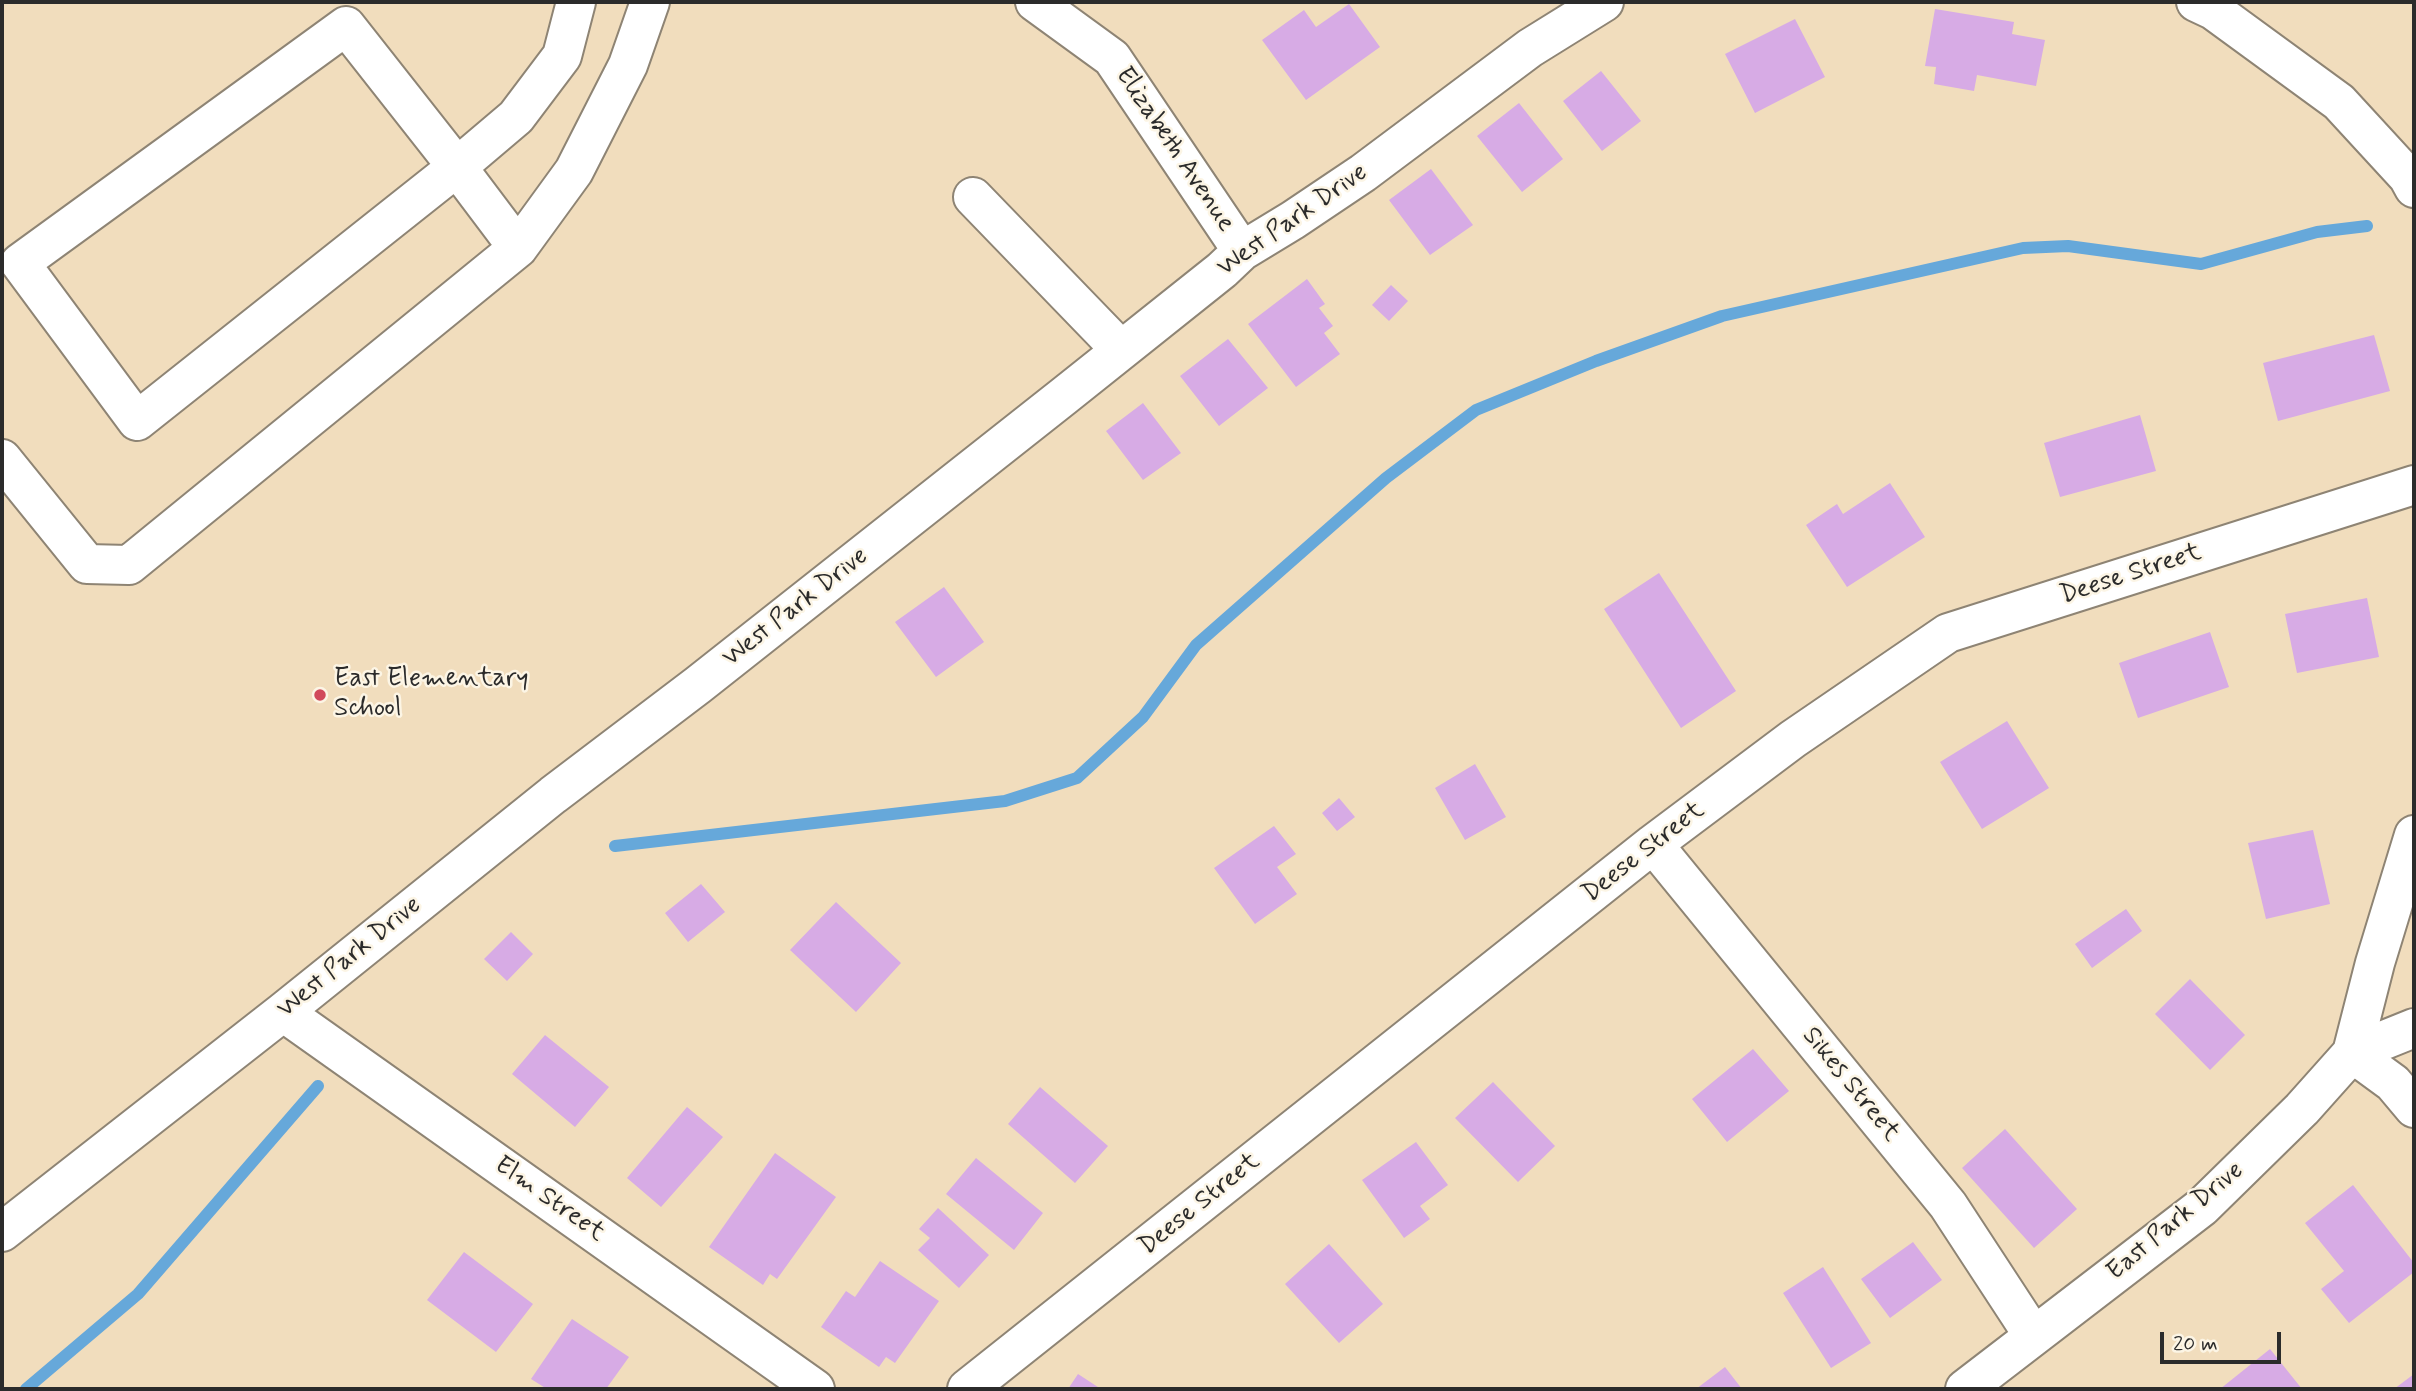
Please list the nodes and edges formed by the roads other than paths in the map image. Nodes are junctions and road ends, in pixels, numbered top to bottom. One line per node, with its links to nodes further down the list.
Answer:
1 (576, 2): 6 (street)
2 (650, 2): 9 (street)
3 (1035, 2): 10 (street, Elizabeth Avenue)
4 (1604, 2): 10 (street, West Park Drive)
5 (2196, 2): 7 (street)
6 (457, 167): 6 (street); 9 (street)
7 (2414, 188)
8 (973, 197): 11 (street)
9 (518, 248): 12 (street)
10 (1242, 251): 11 (street, West Park Drive)
11 (1121, 350): 16 (street, West Park Drive)
12 (2, 459)
13 (2414, 485): 15 (street, Deese Street)
14 (2414, 835): 18 (street)
15 (1653, 845): 21 (street, Sikes Street); 24 (street, Deese Street)
16 (283, 1012): 20 (street, West Park Drive); 23 (street, Elm Street)
17 (2414, 1028): 18 (street, East Park Drive)
18 (2352, 1053): 19 (street); 21 (street, East Park Drive)
19 (2414, 1108)
20 (2, 1232)
21 (2033, 1335): 22 (street, East Park Drive)
22 (1976, 1386)
23 (815, 1389)
24 (967, 1389)

